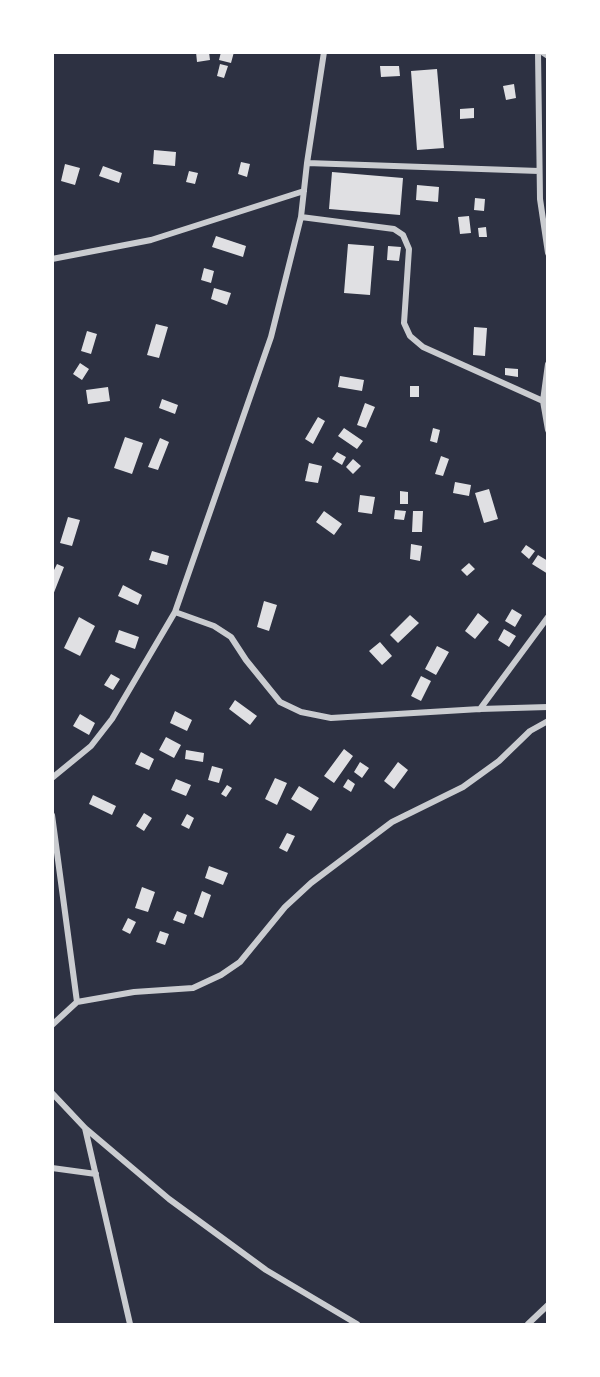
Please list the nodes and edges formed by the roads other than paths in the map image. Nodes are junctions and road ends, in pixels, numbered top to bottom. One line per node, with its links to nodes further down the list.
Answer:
1 (324, 52): 4 (street)
2 (540, 52): 3 (street); 5 (street)
3 (548, 56)
4 (307, 163): 5 (street); 6 (street)
5 (539, 171): 8 (street)
6 (303, 191): 7 (street); 10 (street)
7 (301, 217): 12 (street); 14 (street)
8 (546, 236): 9 (street)
9 (548, 254)
10 (52, 259)
11 (548, 364): 12 (street)
12 (543, 401): 13 (street)
13 (548, 430)
14 (175, 612): 17 (street); 19 (street)
15 (548, 617): 17 (street)
16 (548, 707): 17 (street)
17 (480, 709)
18 (548, 721): 21 (street)
19 (52, 778)
20 (52, 815): 21 (street)
21 (77, 1002): 22 (street)
22 (52, 1025)
23 (52, 1093): 24 (street)
24 (85, 1128): 26 (street); 29 (street)
25 (52, 1168): 26 (street)
26 (96, 1174): 28 (street)
27 (548, 1305): 30 (street)
28 (128, 1324)
29 (357, 1324)
30 (528, 1324)

